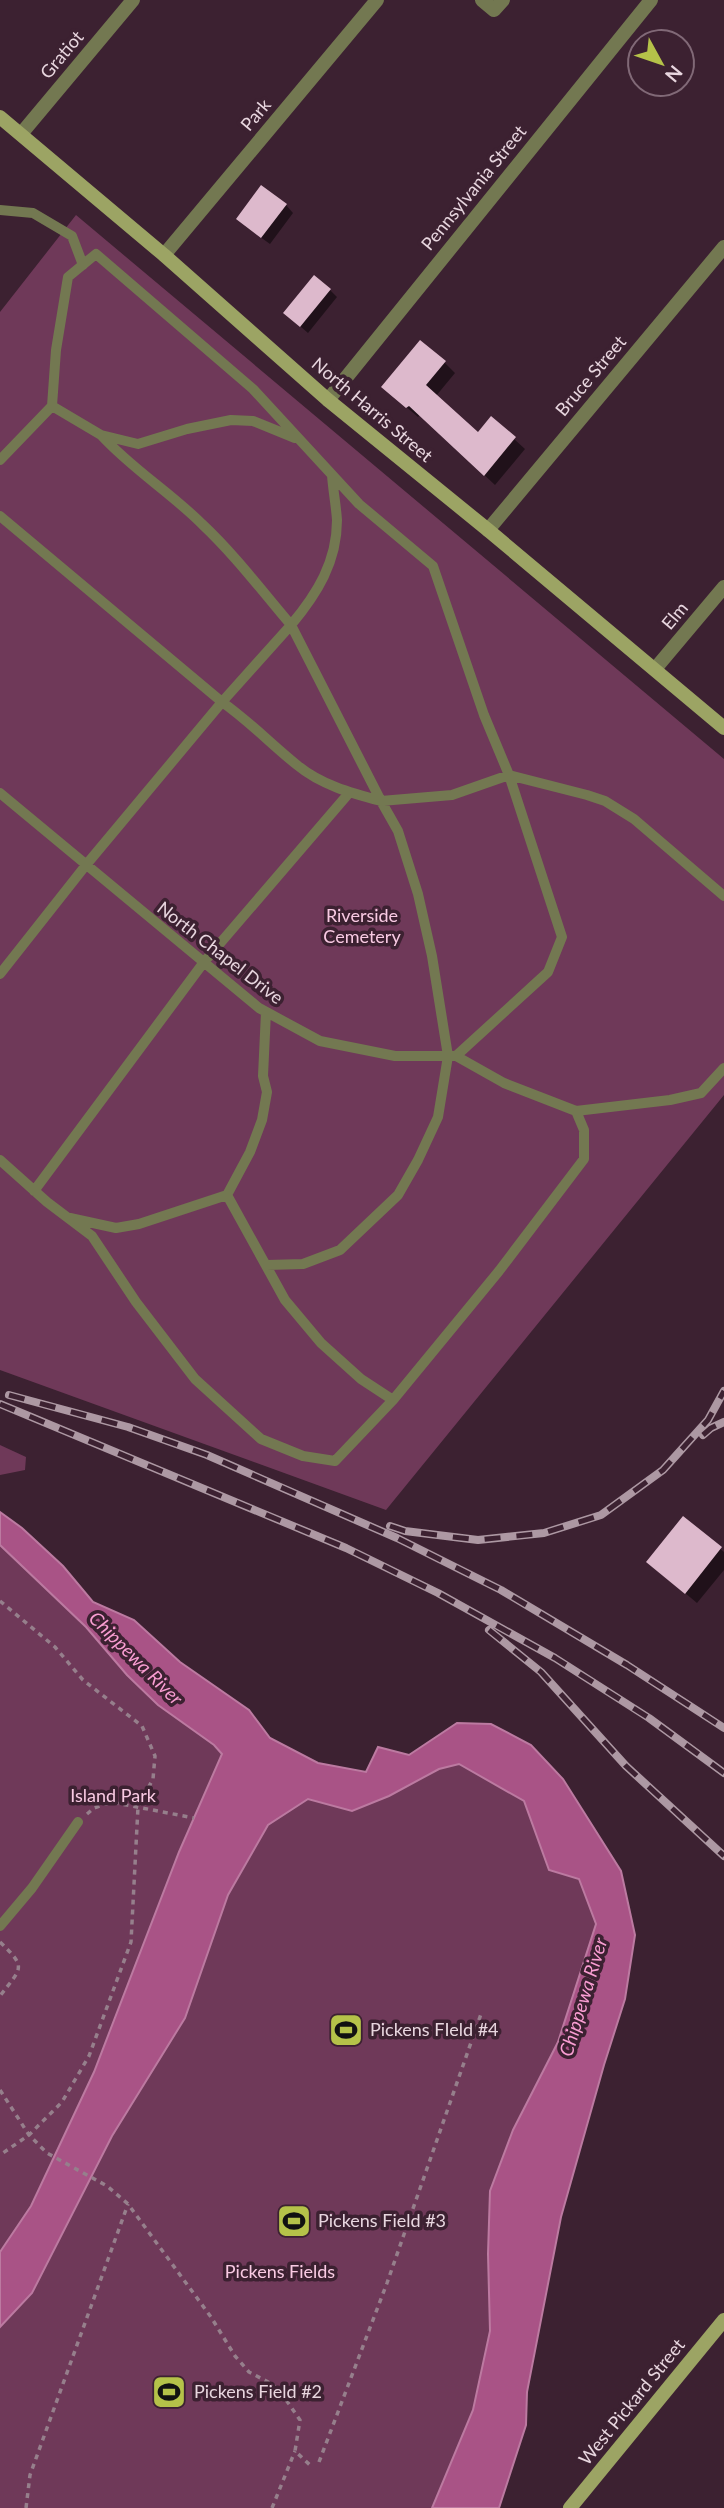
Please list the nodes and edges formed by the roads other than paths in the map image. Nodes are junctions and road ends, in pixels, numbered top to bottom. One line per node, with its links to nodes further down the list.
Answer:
1 (133, 0): 7 (street, Gratiot)
2 (377, 0): 10 (street, Park)
3 (482, 0): 4 (street)
4 (503, 0)
5 (651, 0): 12 (street, Pennsylvania Street)
6 (0, 117): 7 (street, North Harris Street)
7 (20, 134): 10 (street, North Harris Street)
8 (0, 210): 11 (lane)
9 (724, 247): 19 (street, Bruce Street)
10 (164, 255): 12 (street, North Harris Street)
11 (83, 265): 13 (lane); 15 (lane)
12 (328, 400): 19 (street, North Harris Street)
13 (52, 406): 14 (lane); 16 (lane)
14 (101, 435): 15 (lane); 21 (lane)
15 (299, 439): 17 (lane)
16 (0, 460)
17 (332, 475): 21 (lane); 25 (lane)
18 (0, 516): 23 (lane)
19 (488, 530): 22 (street, North Harris Street)
20 (724, 587): 22 (street, Elm)
21 (291, 625): 23 (lane); 28 (lane)
22 (655, 669): 24 (street, North Harris Street)
23 (222, 702): 27 (lane); 29 (lane)
24 (724, 728)
25 (509, 775): 28 (lane); 30 (lane); 34 (lane)
26 (0, 793): 29 (lane, North Chapel Drive)
27 (349, 793): 28 (lane); 31 (lane)
28 (381, 801): 34 (lane)
29 (86, 865): 31 (lane, North Chapel Drive); 32 (lane)
30 (724, 896)
31 (204, 962): 33 (lane, North Chapel Drive); 38 (lane)
32 (0, 974)
33 (266, 1012): 34 (lane, North Chapel Drive); 39 (lane)
34 (452, 1056): 36 (lane); 41 (lane)
35 (724, 1068): 36 (lane)
36 (576, 1111): 42 (lane)
37 (0, 1160): 38 (lane)
38 (34, 1191): 40 (lane)
39 (227, 1195): 40 (lane); 41 (lane)
40 (66, 1217): 42 (lane)
41 (267, 1265): 42 (lane)
42 (393, 1400)
43 (78, 1822): 44 (lane)
44 (0, 1926)
45 (724, 2320): 46 (street, West Pickard Street)
46 (570, 2508)

